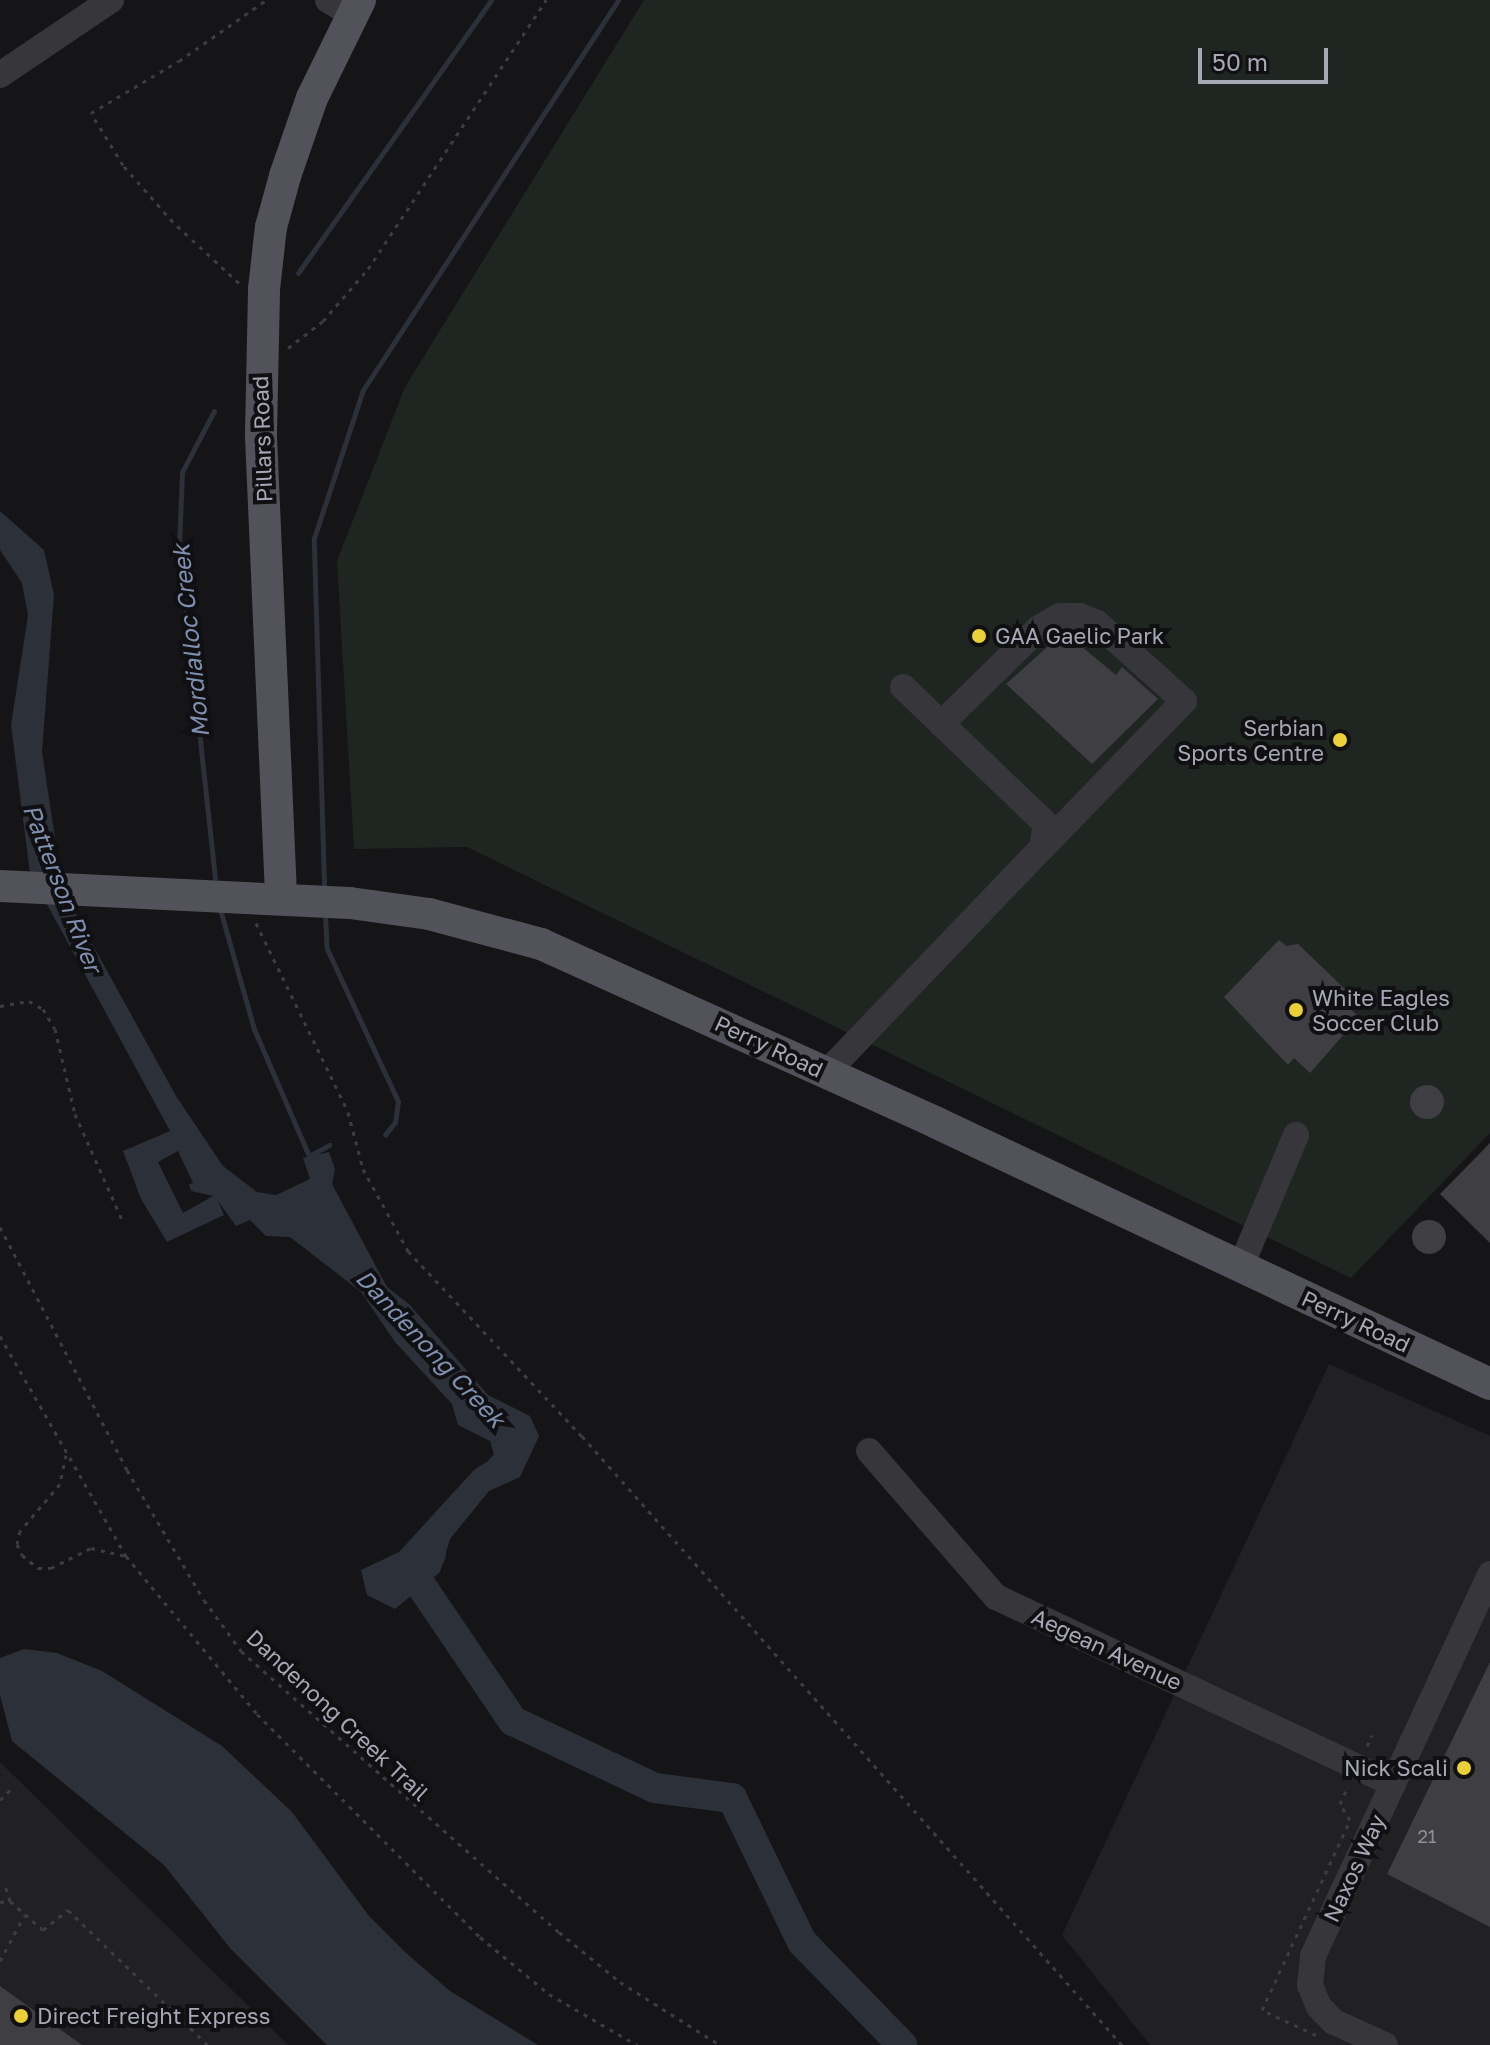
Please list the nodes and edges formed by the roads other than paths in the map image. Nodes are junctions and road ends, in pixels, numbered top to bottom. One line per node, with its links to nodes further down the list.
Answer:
1 (111, 0): 3 (street)
2 (346, 5): 8 (main road, Pillars Road)
3 (0, 75)
4 (903, 687): 5 (street)
5 (941, 724): 6 (street); 6 (street)
6 (1042, 848): 9 (street)
7 (0, 886): 8 (main road, Perry Road)
8 (281, 895): 9 (main road, Perry Road)
9 (827, 1072): 11 (main road, Perry Road)
10 (1296, 1135): 11 (street)
11 (1241, 1266): 12 (main road, Perry Road)
12 (1490, 1384)
13 (869, 1451): 15 (street, Aegean Avenue)
14 (1490, 1574): 15 (street, Naxos Way)
15 (1393, 1784): 16 (street, Naxos Way)
16 (1385, 2045)

